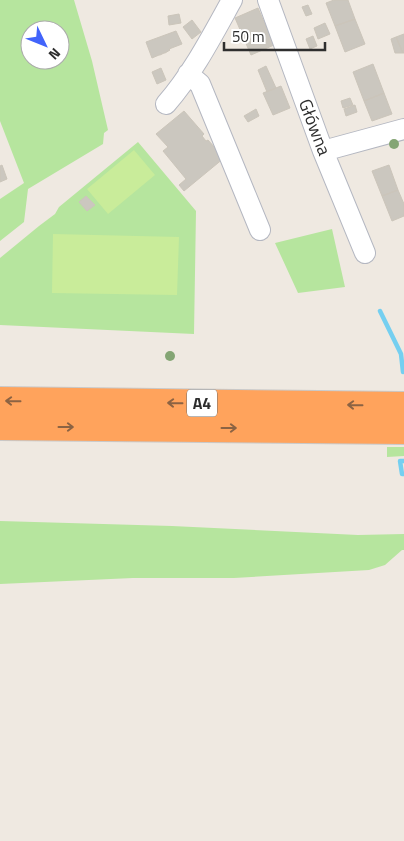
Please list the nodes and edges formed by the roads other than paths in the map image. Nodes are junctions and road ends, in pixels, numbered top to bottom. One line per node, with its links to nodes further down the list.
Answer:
1 (232, 0): 3 (street)
2 (268, 0): 6 (street, Główna)
3 (188, 74): 4 (street); 7 (street)
4 (166, 104)
5 (404, 129): 6 (street)
6 (323, 150): 8 (street, Główna)
7 (260, 230)
8 (365, 253)
9 (0, 401): 10 (highway, A4, one-way to 9)
10 (404, 406)
11 (0, 426): 12 (highway, A4, one-way to 12)
12 (404, 430)

